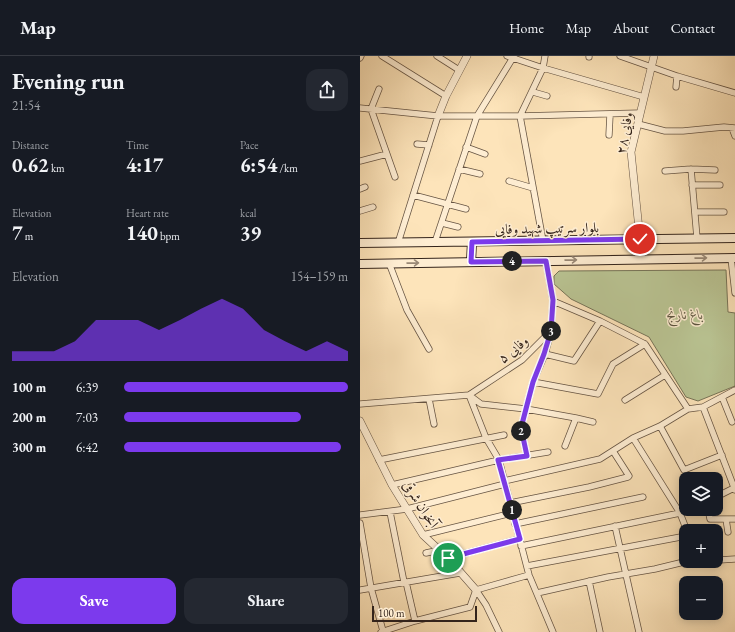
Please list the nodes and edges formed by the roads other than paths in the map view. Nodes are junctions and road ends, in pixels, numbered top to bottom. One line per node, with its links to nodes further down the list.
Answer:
1 (382, 56): 17 (street)
2 (437, 56): 11 (street)
3 (467, 56): 11 (street)
4 (507, 56): 8 (street)
5 (545, 56): 9 (street)
6 (620, 56): 10 (street)
7 (654, 56): 10 (street, وفایی ۲۸)
8 (514, 57): 9 (street); 25 (street)
9 (542, 68): 15 (street); 19 (street)
10 (652, 68): 12 (street); 19 (street, وفایی ۲۸)
11 (459, 70): 17 (street)
12 (677, 76): 13 (street); 16 (street)
13 (676, 87)
14 (379, 89): 21 (street)
15 (533, 92): 18 (street); 26 (street)
16 (735, 93)
17 (446, 96): 24 (street)
18 (547, 96)
19 (644, 97): 22 (street, وفایی ۲۸)
20 (360, 108): 21 (street)
21 (371, 109): 24 (street); 34 (street)
22 (640, 114): 23 (street); 27 (street, وفایی ۲۸)
23 (610, 115): 26 (street); 29 (street)
24 (438, 116): 25 (street); 32 (street)
25 (477, 116): 26 (street); 33 (street)
26 (520, 116): 46 (street)
27 (638, 124): 28 (street); 58 (street, وفایی ۲۸)
28 (734, 128): 30 (street)
29 (609, 135)
30 (735, 136)
31 (417, 144): 32 (street)
32 (429, 144): 47 (street)
33 (466, 147): 35 (street); 37 (street)
34 (387, 154): 36 (street); 42 (street)
35 (485, 154)
36 (360, 161)
37 (459, 168): 41 (street); 48 (street)
38 (691, 169): 39 (street); 40 (street); 44 (street)
39 (715, 170)
40 (665, 171)
41 (480, 174)
42 (395, 177)
43 (509, 181): 46 (street)
44 (692, 185): 45 (street); 52 (street)
45 (720, 185)
46 (533, 188): 59 (street)
47 (413, 195): 48 (street); 63 (street)
48 (448, 204): 50 (street); 54 (street)
49 (374, 207): 51 (street)
50 (466, 209)
51 (360, 211)
52 (695, 212): 53 (street); 56 (street)
53 (724, 212)
54 (442, 223): 55 (street); 60 (street)
55 (458, 227)
56 (697, 238): 57 (main road, بلوار سرتیپ شهید وفایی); 58 (main road, بلوار سرتیپ شهید وفایی)
57 (735, 238)
58 (640, 239): 59 (main road, بلوار سرتیپ شهید وفایی)
59 (542, 241): 61 (main road, بلوار سرتیپ شهید وفایی)
60 (435, 242): 61 (main road, بلوار سرتیپ شهید وفایی); 63 (main road, بلوار سرتیپ شهید وفایی)
61 (472, 242): 66 (main road)
62 (360, 243): 63 (main road, بلوار سرتیپ شهید وفایی)
63 (398, 243)
64 (733, 258): 65 (main road, one-way to 64); 69 (street)
65 (546, 261): 66 (main road); 70 (street)
66 (471, 262): 67 (main road, one-way to 66)
67 (389, 263): 68 (main road); 74 (street)
68 (360, 264)
69 (735, 293)
70 (553, 300): 71 (street); 72 (street)
71 (600, 321): 73 (street); 75 (street)
72 (551, 331): 75 (street); 79 (street, وفایی ۵)
73 (645, 344): 76 (street); 77 (street)
74 (429, 349)
75 (544, 354): 77 (street)
76 (665, 375): 82 (street); 85 (street)
77 (533, 382): 86 (street)
78 (735, 390): 80 (street)
79 (469, 395): 81 (street); 86 (street); 94 (street)
80 (722, 397): 84 (street); 90 (street)
81 (429, 399): 83 (street); 91 (street)
82 (625, 400)
83 (360, 404)
84 (703, 407): 85 (street); 99 (street)
85 (688, 409): 92 (street)
86 (526, 410): 87 (street); 100 (street)
87 (576, 418): 89 (street); 96 (street)
88 (360, 421): 101 (street, آبخوان شرقی)
89 (593, 422)
90 (732, 422)
91 (434, 424)
92 (660, 426): 95 (street); 99 (street)
93 (504, 435): 94 (street)
94 (486, 438): 101 (street); 102 (street)
95 (633, 438): 97 (street); 112 (street)
96 (565, 446)
97 (613, 451): 104 (street); 109 (street)
98 (548, 452): 100 (street)
99 (722, 455): 103 (street)
100 (527, 456): 102 (street)
101 (379, 460): 105 (street, آبخوان شرقی)
102 (498, 460): 104 (street); 105 (street)
103 (733, 476): 106 (street)
104 (505, 483): 109 (street); 110 (street)
105 (392, 485): 110 (street, آبخوان شرقی)
106 (735, 489): 107 (street)
107 (723, 494)
108 (643, 497): 120 (street)
109 (510, 502): 113 (street)
110 (406, 509): 111 (street); 123 (street, آبخوان شرقی)
111 (390, 512): 115 (street); 138 (street)
112 (679, 512)
113 (512, 513): 120 (street); 123 (street)
114 (679, 514): 121 (street)
115 (360, 515)
116 (709, 516): 117 (street)
117 (726, 519): 118 (street); 122 (street)
118 (735, 519)
119 (360, 523): 139 (street)
120 (515, 524): 125 (street)
121 (615, 526): 125 (street); 126 (street)
122 (728, 532)
123 (423, 535): 127 (street, آبخوان شرقی)
124 (679, 537): 126 (street)
125 (520, 542): 129 (street); 133 (street)
126 (620, 549): 133 (street); 135 (street)
127 (440, 550): 128 (street); 129 (street, آبخوان شرقی)
128 (426, 553)
129 (448, 558): 134 (street, آبخوان شرقی)
130 (735, 559): 131 (street)
131 (723, 560)
132 (679, 563): 135 (street)
133 (527, 566): 136 (street)
134 (460, 573): 138 (street); 141 (street, آبخوان شرقی)
135 (626, 574): 137 (street); 148 (street)
136 (529, 575): 141 (street); 142 (street)
137 (589, 581): 142 (street); 147 (street)
138 (405, 582): 139 (street); 143 (street)
139 (371, 588): 140 (street); 144 (street)
140 (360, 590)
141 (476, 590): 143 (street); 145 (street)
142 (537, 593): 146 (street)
143 (415, 621): 144 (street)
144 (382, 631)
145 (499, 632)
146 (553, 632)
147 (600, 632)
148 (638, 632)

